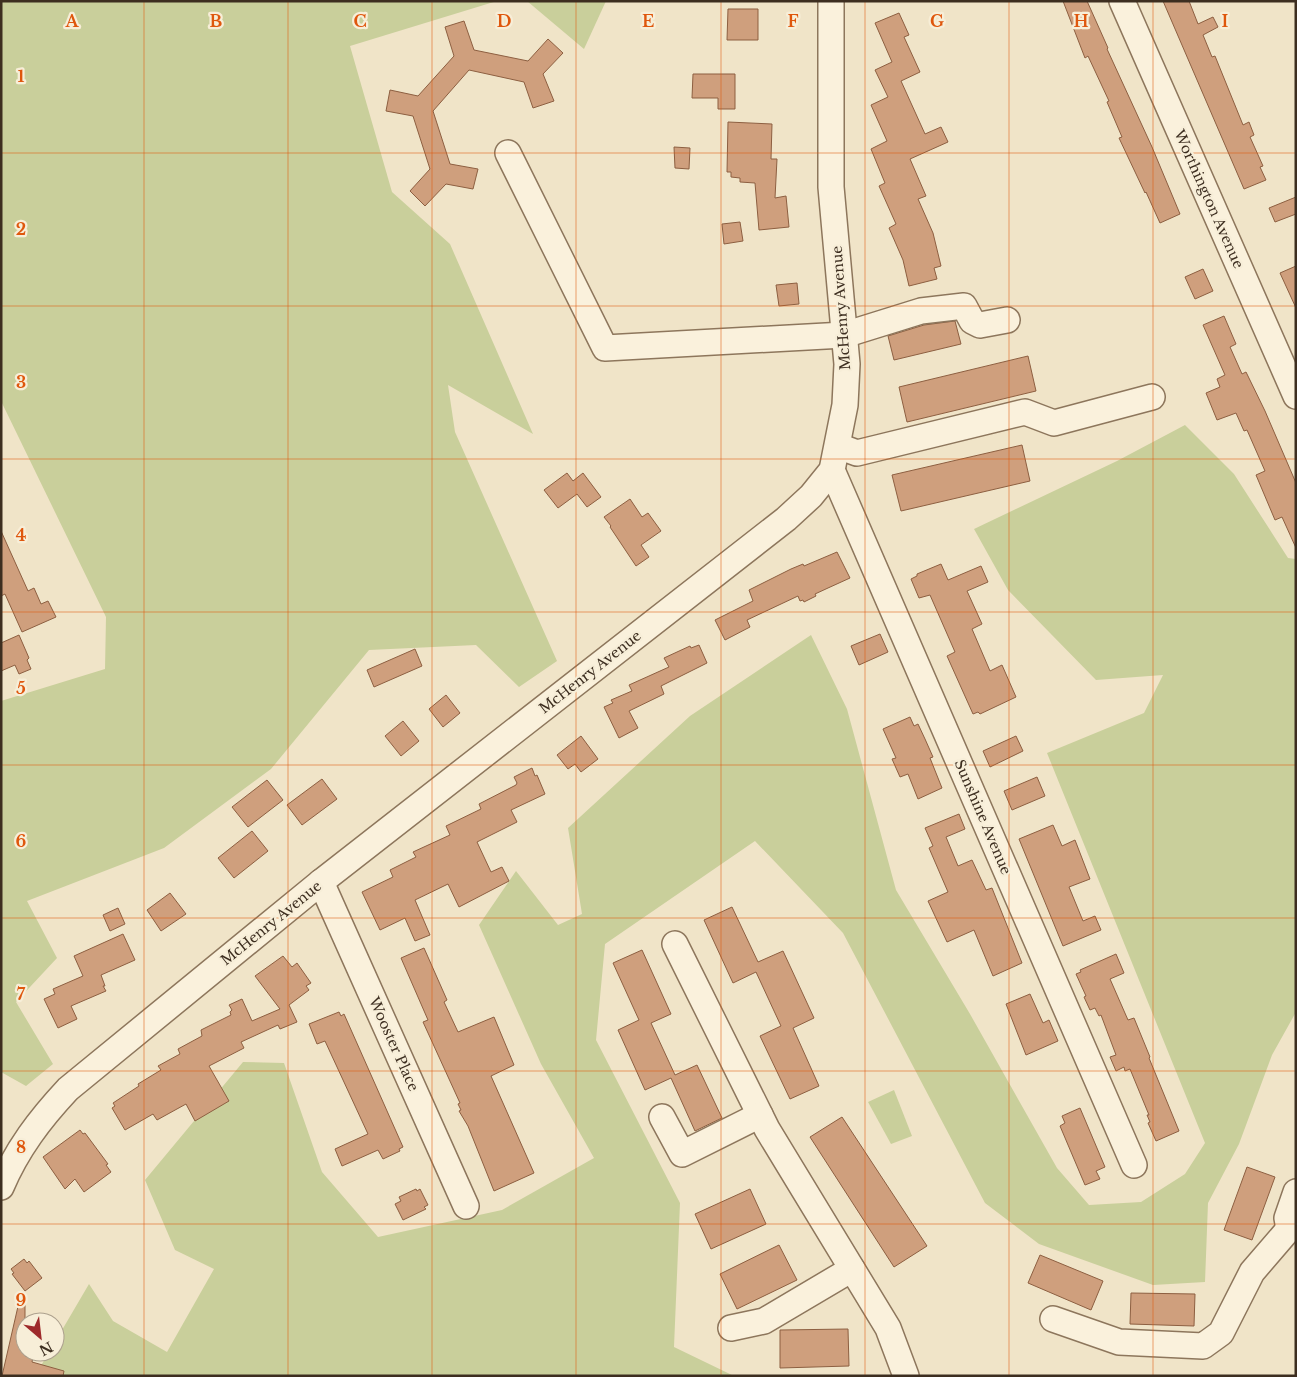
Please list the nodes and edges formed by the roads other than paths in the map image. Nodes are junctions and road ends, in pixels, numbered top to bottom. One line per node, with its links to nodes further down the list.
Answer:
1 (831, 1): 5 (street, McHenry Avenue)
2 (1122, 1): 6 (street, Worthington Avenue)
3 (508, 154): 5 (street)
4 (1006, 320): 5 (street)
5 (844, 336): 8 (street, McHenry Avenue)
6 (1296, 396)
7 (1152, 397): 8 (street)
8 (838, 446): 9 (street, McHenry Avenue)
9 (832, 470): 10 (street, McHenry Avenue); 14 (street, Sunshine Avenue)
10 (321, 882): 15 (street, McHenry Avenue); 17 (street, Wooster Place)
11 (675, 944): 12 (street)
12 (760, 1115): 13 (street); 19 (street)
13 (662, 1117)
14 (1134, 1165)
15 (1, 1187)
16 (1296, 1192): 18 (street)
17 (466, 1206)
18 (1293, 1229): 20 (street)
19 (852, 1269): 21 (street); 22 (street)
20 (1052, 1319)
21 (731, 1328)
22 (906, 1376)

